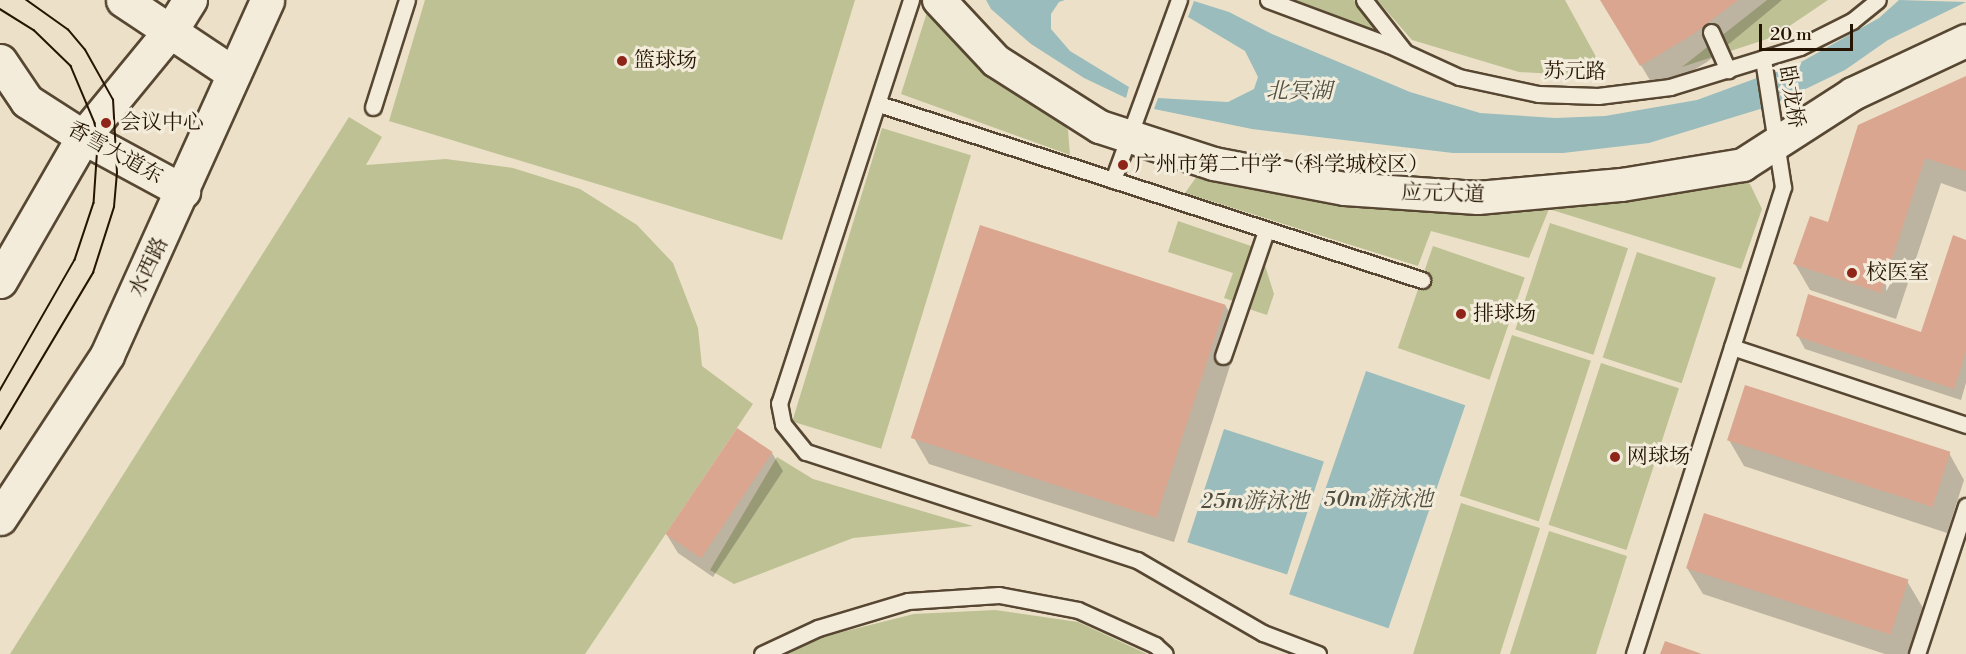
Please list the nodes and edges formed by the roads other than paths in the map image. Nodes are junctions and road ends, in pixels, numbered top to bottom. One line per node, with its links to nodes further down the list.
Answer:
1 (123, 0): 11 (main road)
2 (190, 0): 11 (main road)
3 (267, 0): 18 (main road, 水西路)
4 (407, 0): 20 (lane)
5 (911, 0): 19 (lane)
6 (939, 0): 21 (street, 应元大道)
7 (1179, 0): 21 (lane)
8 (1268, 0): 14 (lane, 苏元路)
9 (1364, 0): 14 (lane)
10 (1878, 0): 15 (lane, 苏元路)
11 (171, 30): 18 (main road); 22 (main road)
12 (1711, 32): 17 (lane)
13 (1966, 41): 23 (street, 应元大道)
14 (1406, 53): 17 (lane, 苏元路)
15 (1763, 59): 17 (lane, 苏元路); 23 (lane, 卧龙桥)
16 (0, 61): 22 (main road, 香雪大道东)
17 (1728, 70)
18 (233, 73): 25 (main road, 水西路)
19 (879, 104): 24 (lane); 36 (lane)
20 (373, 107)
21 (1127, 135): 23 (street, 应元大道); 24 (lane)
22 (83, 137): 25 (main road, 香雪大道东); 28 (main road)
23 (1777, 143): 29 (lane, 卧龙桥)
24 (1113, 180): 26 (lane)
25 (183, 191): 33 (main road, 水西路)
26 (1266, 231): 27 (lane); 30 (lane)
27 (1422, 280)
28 (0, 281)
29 (1732, 347): 31 (lane); 37 (lane, 卧龙桥)
30 (1224, 356)
31 (1966, 425)
32 (1966, 506): 38 (lane)
33 (0, 518)
34 (762, 654): 35 (lane)
35 (1165, 654)
36 (1318, 654)
37 (1634, 654)
38 (1917, 654)

